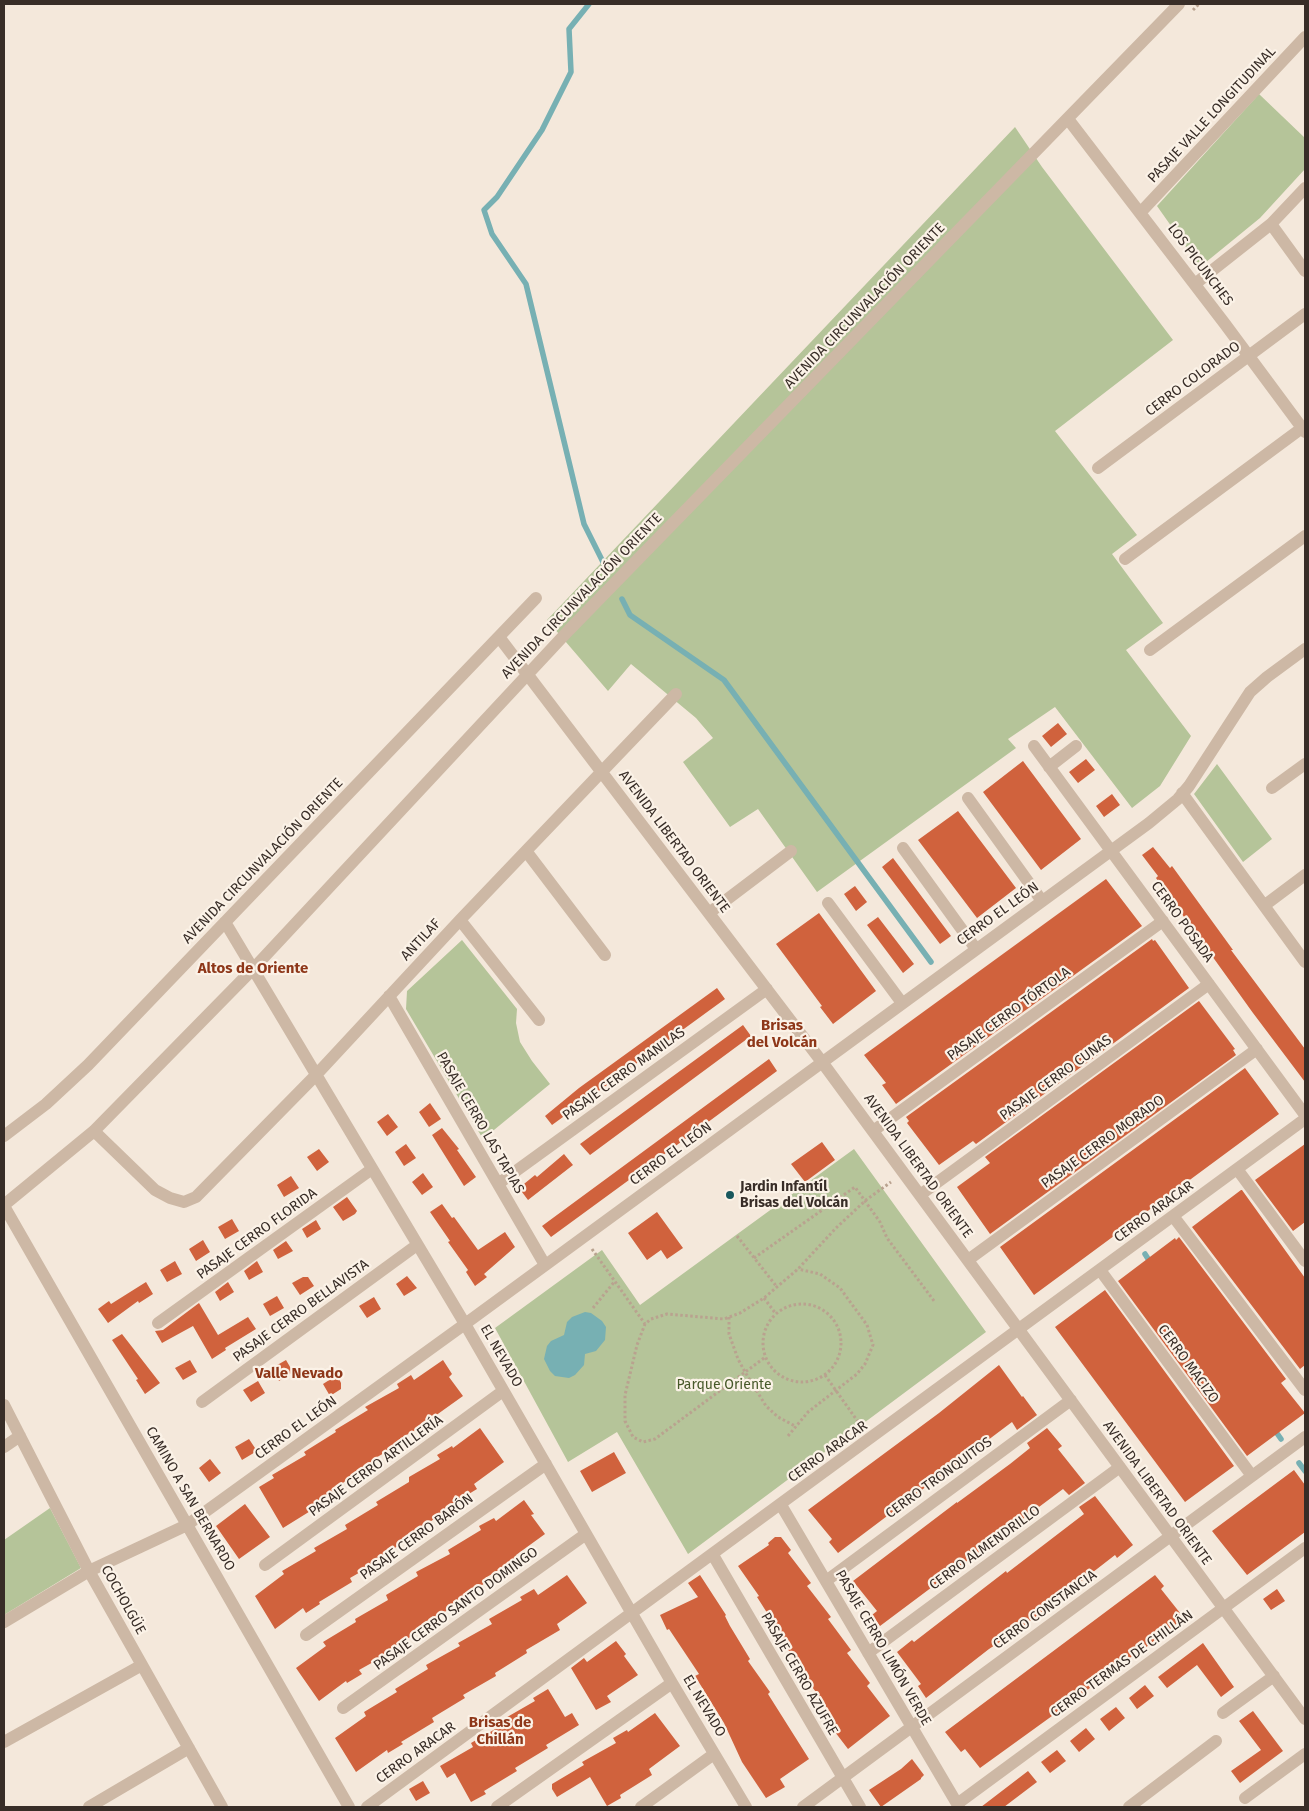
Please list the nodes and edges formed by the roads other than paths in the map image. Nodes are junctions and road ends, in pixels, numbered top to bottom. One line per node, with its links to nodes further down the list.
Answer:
1 (1179, 4): 3 (street, AVENIDA CIRCUNVALACIÓN ORIENTE)
2 (1305, 37): 5 (street, PASAJE VALLE LONGITUDINAL)
3 (1068, 119): 5 (street, LOS PICUNCHES); 19 (street, AVENIDA CIRCUNVALACIÓN ORIENTE)
4 (1305, 188): 6 (street)
5 (1140, 212): 8 (street, LOS PICUNCHES)
6 (1270, 224): 7 (street); 8 (street)
7 (1305, 271)
8 (1195, 284): 10 (street, LOS PICUNCHES)
9 (1305, 314): 10 (street, CERRO COLORADO)
10 (1249, 356): 11 (street, LOS PICUNCHES); 12 (street, CERRO COLORADO)
11 (1304, 430): 14 (street)
12 (1098, 468)
13 (1305, 536): 18 (street)
14 (1125, 559)
15 (536, 598): 16 (street, AVENIDA CIRCUNVALACIÓN ORIENTE)
16 (499, 637): 19 (street, AVENIDA LIBERTAD ORIENTE); 40 (street, AVENIDA CIRCUNVALACIÓN ORIENTE)
17 (1305, 648): 27 (street, CERRO EL LEÓN)
18 (1150, 650)
19 (527, 674): 25 (street, AVENIDA LIBERTAD ORIENTE); 44 (street, AVENIDA CIRCUNVALACIÓN ORIENTE)
20 (676, 694): 25 (street, ANTILAF)
21 (1034, 746): 24 (street, CERRO POSADA)
22 (1076, 746): 24 (street)
23 (1305, 764): 26 (street)
24 (1049, 767): 30 (street, CERRO POSADA)
25 (602, 772): 31 (street, ANTILAF); 37 (street, AVENIDA LIBERTAD ORIENTE)
26 (1272, 788)
27 (1182, 793): 30 (street, CERRO EL LEÓN); 36 (street)
28 (968, 798): 34 (street)
29 (903, 848): 41 (street)
30 (1112, 850): 34 (street, CERRO EL LEÓN); 39 (street, CERRO POSADA)
31 (526, 851): 38 (street, ANTILAF); 42 (street)
32 (792, 851): 37 (street)
33 (1305, 875): 36 (street)
34 (1042, 901): 41 (street, CERRO EL LEÓN)
35 (828, 903): 48 (street)
36 (1265, 905): 43 (street)
37 (710, 913): 46 (street, AVENIDA LIBERTAD ORIENTE)
38 (460, 920): 47 (street, ANTILAF); 49 (street)
39 (1163, 921): 45 (street, CERRO POSADA); 54 (street, PASAJE CERRO TÓRTOLA)
40 (226, 922): 44 (street, EL NEVADO); 56 (street, AVENIDA CIRCUNVALACIÓN ORIENTE)
41 (976, 949): 48 (street, CERRO EL LEÓN)
42 (605, 955)
43 (1305, 962)
44 (253, 969): 52 (street, EL NEVADO); 55 (street, AVENIDA CIRCUNVALACIÓN ORIENTE)
45 (1209, 984): 50 (street, CERRO POSADA); 60 (street, PASAJE CERRO CUNAS)
46 (767, 989): 51 (street, AVENIDA LIBERTAD ORIENTE); 59 (street, PASAJE CERRO MANILAS)
47 (389, 996): 52 (street, ANTILAF); 59 (street, PASAJE CERRO LAS TAPIAS)
48 (902, 1004): 51 (street, CERRO EL LEÓN)
49 (539, 1020)
50 (1257, 1049): 53 (street, CERRO POSADA); 64 (street, PASAJE CERRO MORADO)
51 (822, 1062): 54 (street, AVENIDA LIBERTAD ORIENTE); 66 (street, CERRO EL LEÓN)
52 (316, 1075): 55 (street, ANTILAF); 57 (street, EL NEVADO)
53 (1305, 1117): 58 (street, CERRO ARACAR)
54 (873, 1131): 60 (street, AVENIDA LIBERTAD ORIENTE)
55 (94, 1132): 61 (street, AVENIDA CIRCUNVALACIÓN ORIENTE)
56 (4, 1136)
57 (372, 1169): 63 (street, EL NEVADO); 68 (street, PASAJE CERRO FLORIDA)
58 (1237, 1169): 62 (street, CERRO ARACAR); 65 (street)
59 (498, 1184): 66 (street, PASAJE CERRO LAS TAPIAS)
60 (920, 1195): 64 (street, AVENIDA LIBERTAD ORIENTE)
61 (4, 1206): 83 (street, CAMINO A SAN BERNARDO)
62 (1173, 1216): 67 (street, CERRO ARACAR); 71 (street)
63 (417, 1244): 69 (street, EL NEVADO); 74 (street, PASAJE CERRO BELLAVISTA)
64 (968, 1260): 70 (street, AVENIDA LIBERTAD ORIENTE)
65 (1305, 1261)
66 (545, 1265): 69 (street, CERRO EL LEÓN)
67 (1100, 1270): 70 (street, CERRO ARACAR); 81 (street, CERRO MACIZO)
68 (158, 1323)
69 (465, 1324): 72 (street, EL NEVADO); 83 (street, CERRO EL LEÓN)
70 (1019, 1329): 73 (street, AVENIDA LIBERTAD ORIENTE); 82 (street, CERRO ARACAR)
71 (1305, 1390)
72 (503, 1391): 79 (street, EL NEVADO); 88 (street, PASAJE CERRO ARTILLERÍA)
73 (1071, 1400): 80 (street, AVENIDA LIBERTAD ORIENTE); 90 (street, CERRO TRONQUITOS)
74 (202, 1402)
75 (4, 1405): 76 (street, COCHOLGÜE)
76 (20, 1436): 78 (street); 89 (street, COCHOLGÜE)
77 (1305, 1437): 81 (street, CERRO CONSTANCIA)
78 (4, 1447)
79 (546, 1464): 84 (street, EL NEVADO); 94 (street, PASAJE CERRO BARÓN)
80 (1120, 1467): 85 (street, AVENIDA LIBERTAD ORIENTE); 95 (street, CERRO ALMENDRILLO)
81 (1252, 1476): 85 (street, CERRO CONSTANCIA)
82 (781, 1504): 87 (street, CERRO ARACAR); 90 (street, PASAJE CERRO LIMÓN VERDE)
83 (187, 1524): 89 (street, CERRO EL LEÓN); 113 (street, CAMINO A SAN BERNARDO)
84 (586, 1534): 92 (street, EL NEVADO); 99 (street, PASAJE CERRO SANTO DOMINGO)
85 (1170, 1536): 91 (street, AVENIDA LIBERTAD ORIENTE); 102 (street, CERRO CONSTANCIA)
86 (1305, 1548): 91 (street, CERRO TERMAS DE CHILLÁN)
87 (713, 1555): 92 (street, CERRO ARACAR); 108 (street, PASAJE CERRO AZUFRE)
88 (265, 1565)
89 (89, 1571): 93 (street, CERRO EL LEÓN); 96 (street, COCHOLGÜE)
90 (826, 1581): 95 (street, PASAJE CERRO LIMÓN VERDE)
91 (1223, 1608): 97 (street, AVENIDA LIBERTAD ORIENTE); 110 (street, CERRO TERMAS DE CHILLÁN)
92 (632, 1614): 98 (street, EL NEVADO); 114 (street, CERRO ARACAR)
93 (4, 1622)
94 (306, 1635)
95 (868, 1653): 102 (street, PASAJE CERRO LIMÓN VERDE)
96 (142, 1665): 104 (street); 105 (street, COCHOLGÜE)
97 (1274, 1676): 100 (street); 101 (street, AVENIDA LIBERTAD ORIENTE)
98 (672, 1683): 106 (street, EL NEVADO); 115 (street)
99 (343, 1708)
100 (1223, 1714)
101 (1305, 1719)
102 (912, 1727): 108 (street, CERRO CONSTANCIA); 110 (street, PASAJE CERRO LIMÓN VERDE)
103 (1216, 1741): 120 (street)
104 (4, 1742)
105 (189, 1748): 111 (street); 112 (street, COCHOLGÜE)
106 (714, 1754): 116 (street); 117 (street, EL NEVADO)
107 (1305, 1754): 109 (street)
108 (842, 1778): 118 (street, CERRO CONSTANCIA); 119 (street, PASAJE CERRO AZUFRE)
109 (1245, 1798)
110 (958, 1806)
111 (89, 1807)
112 (222, 1807)
113 (349, 1807)
114 (367, 1807)
115 (497, 1807)
116 (641, 1807)
117 (746, 1807)
118 (803, 1807)
119 (860, 1807)
120 (1129, 1807)

